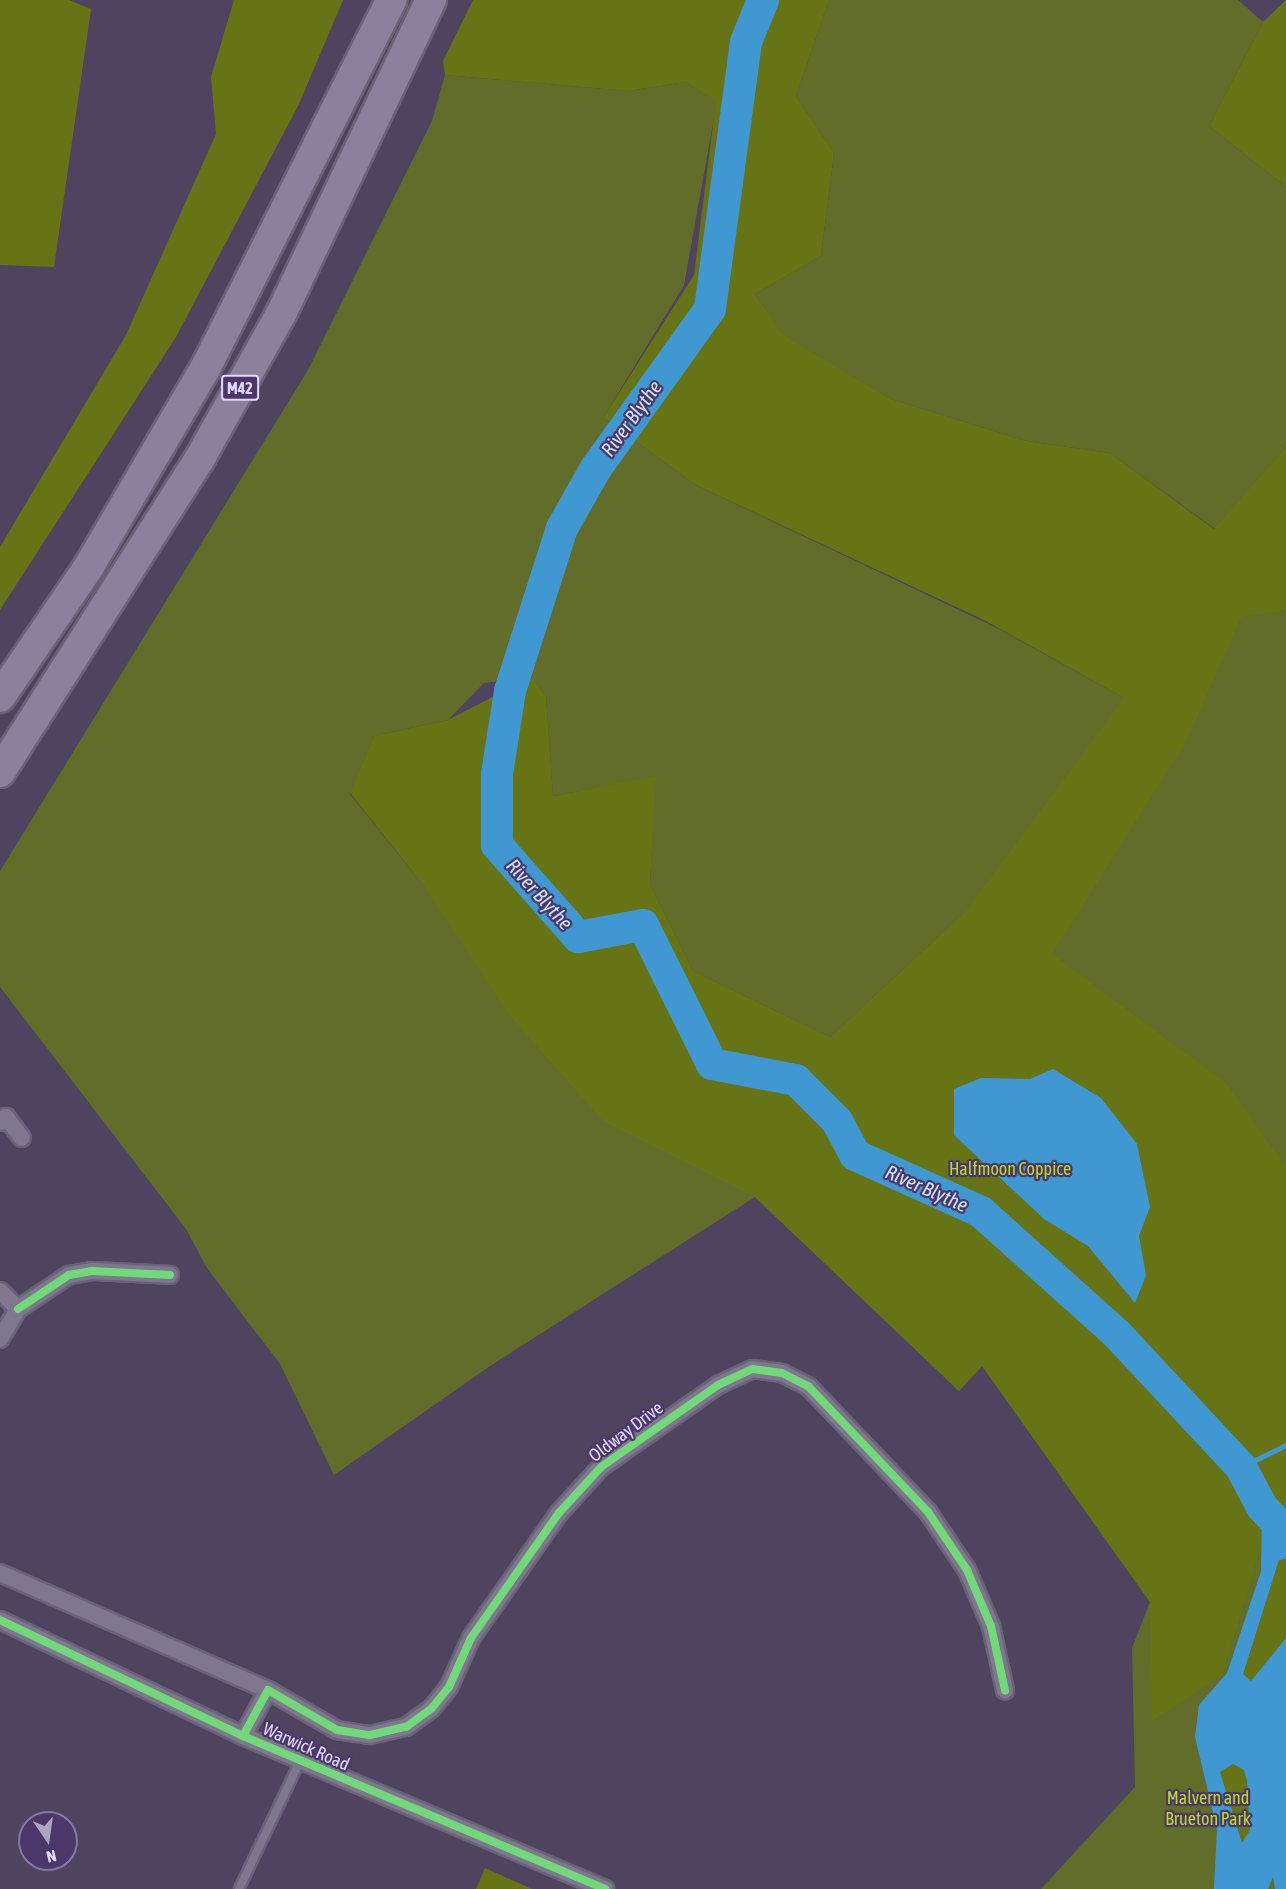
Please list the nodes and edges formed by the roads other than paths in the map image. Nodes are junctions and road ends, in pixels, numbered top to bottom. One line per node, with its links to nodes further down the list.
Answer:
1 (391, 0): 3 (highway, M42)
2 (431, 0): 4 (highway, M42)
3 (0, 697)
4 (0, 772)
5 (0, 1122): 6 (street)
6 (22, 1138)
7 (170, 1275): 9 (street)
8 (0, 1291): 9 (street)
9 (18, 1309): 10 (street)
10 (0, 1339)
11 (0, 1573): 13 (street)
12 (0, 1620): 15 (street, Warwick Road)
13 (268, 1690): 14 (street, Oldway Drive); 15 (street)
14 (1005, 1690)
15 (243, 1736): 16 (street, Warwick Road)
16 (300, 1761): 17 (lane); 18 (street, Warwick Road)
17 (239, 1889)
18 (606, 1889)

